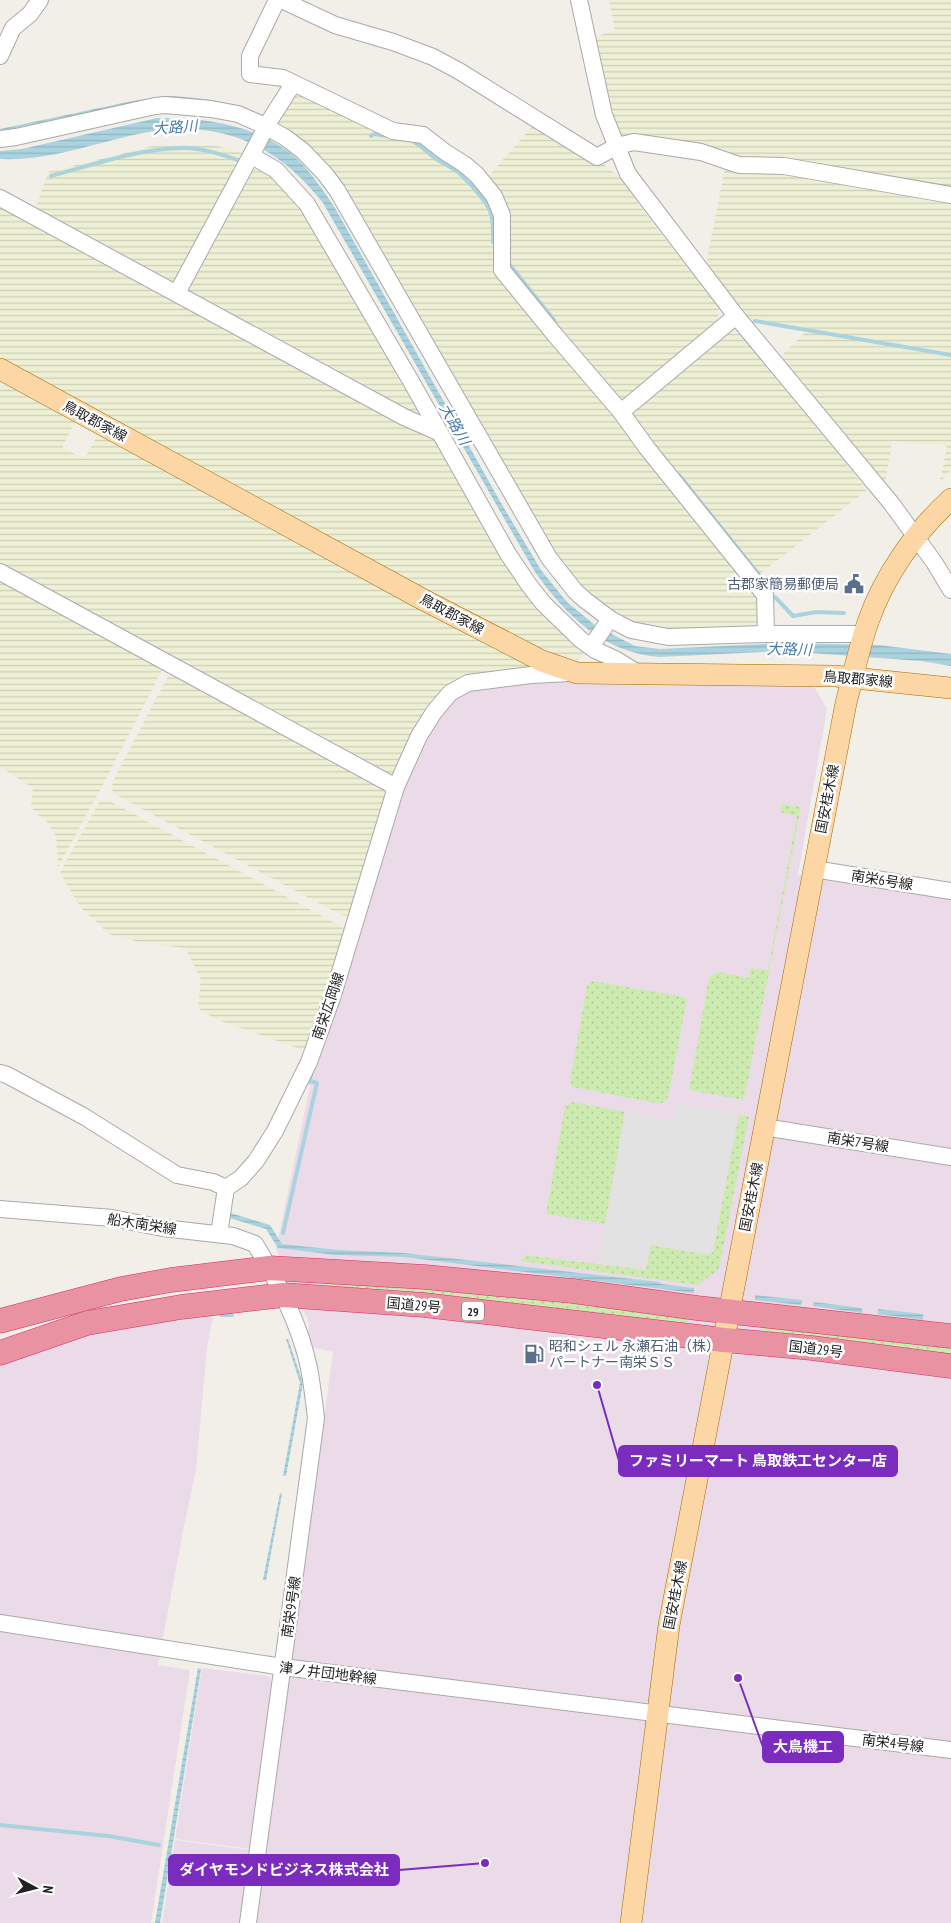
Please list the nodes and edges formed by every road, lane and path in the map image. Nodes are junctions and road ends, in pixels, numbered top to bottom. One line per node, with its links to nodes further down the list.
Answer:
1 (40, 0): 5 (street)
2 (277, 0): 6 (street)
3 (282, 0): 9 (street)
4 (579, 0): 9 (street)
5 (0, 56)
6 (293, 84): 7 (street); 16 (street)
7 (266, 127): 8 (street); 10 (street); 22 (street)
8 (0, 139)
9 (617, 146): 11 (street); 14 (street)
10 (252, 155): 13 (street); 17 (street)
11 (951, 195)
12 (0, 198): 13 (street)
13 (177, 293): 17 (street)
14 (736, 316): 16 (street); 19 (street)
15 (2, 374): 27 (main road, 鳥取郡家線)
16 (621, 412): 23 (street)
17 (438, 432): 25 (street)
18 (951, 499): 19 (main road, 国安桂木線)
19 (916, 537): 21 (street); 24 (main road, 国安桂木線)
20 (0, 572): 30 (street)
21 (951, 590)
22 (610, 619): 23 (street); 25 (street)
23 (766, 634): 24 (street)
24 (863, 638): 26 (main road, 国安桂木線)
25 (590, 647): 28 (street)
26 (854, 670): 28 (main road, 鳥取郡家線); 29 (main road, 鳥取郡家線); 31 (main road, 国安桂木線)
27 (577, 673): 28 (main road, 鳥取郡家線); 30 (street, 南栄広岡線)
28 (638, 673)
29 (951, 688)
30 (396, 787): 36 (street, 南栄広岡線)
31 (814, 869): 32 (street, 南栄6号線); 34 (main road, 国安桂木線)
32 (951, 891)
33 (0, 1073): 36 (street)
34 (764, 1127): 35 (street, 南栄7号線); 41 (main road, 国安桂木線)
35 (951, 1156)
36 (226, 1188): 38 (street)
37 (0, 1209): 38 (street, 船木南栄線)
38 (219, 1234): 39 (street, 船木南栄線)
39 (269, 1268): 40 (street, 南栄9号線); 41 (highway, 国道29号 / 29); 42 (highway, 国道29号 / 29)
40 (283, 1295): 44 (highway, 国道29号 / 29); 45 (highway, 国道29号 / 29); 48 (street, 南栄9号線)
41 (729, 1312): 43 (highway, 国道29号 / 29); 44 (main road, 国安桂木線)
42 (0, 1321)
43 (951, 1336)
44 (724, 1340): 46 (highway, 国道29号 / 29); 49 (main road, 国安桂木線)
45 (0, 1353)
46 (951, 1366)
47 (0, 1623): 48 (street, 津ノ井団地幹線)
48 (283, 1667): 49 (street, 津ノ井団地幹線); 51 (street, 南栄9号線)
49 (656, 1714): 50 (street, 南栄4号線); 52 (main road, 国安桂木線)
50 (951, 1750)
51 (248, 1923)
52 (631, 1923)

